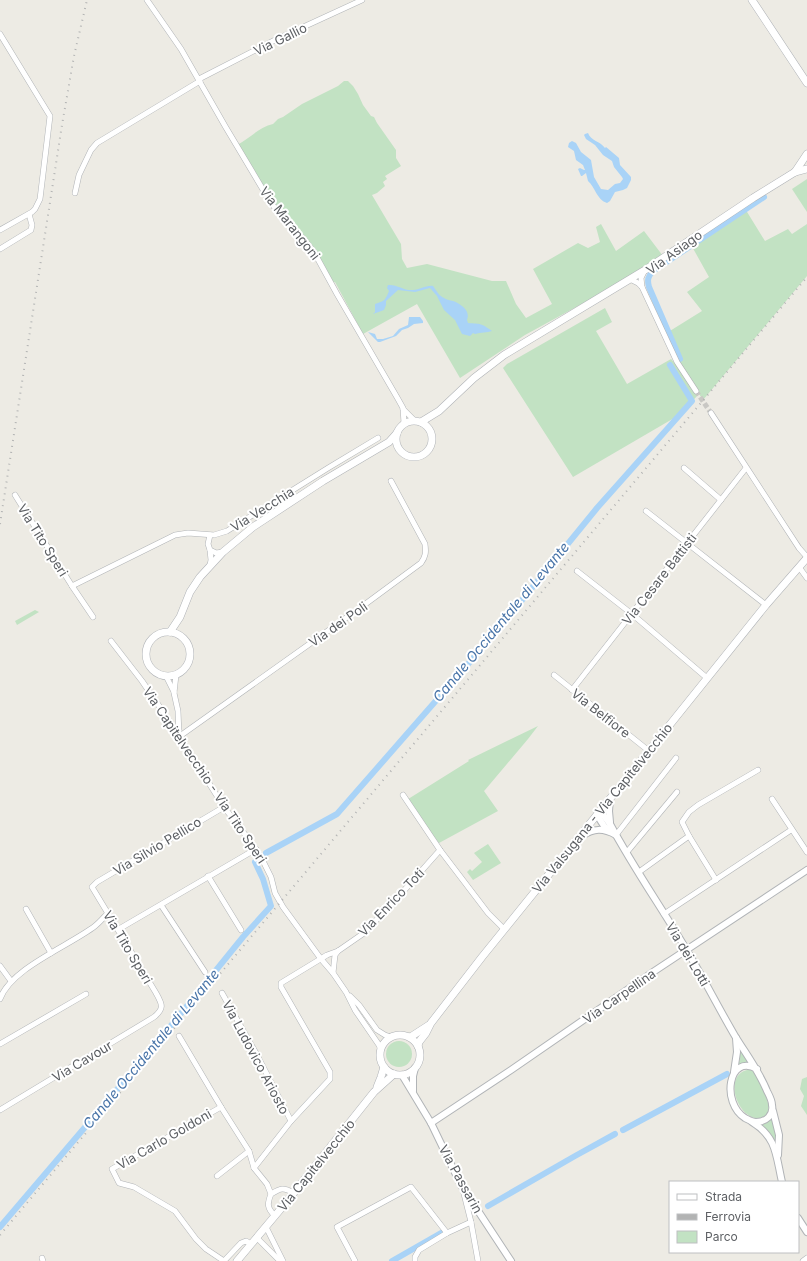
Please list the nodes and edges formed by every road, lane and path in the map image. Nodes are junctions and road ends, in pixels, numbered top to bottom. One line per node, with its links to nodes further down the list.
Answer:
1 (147, 0): 5 (street, Via Marangoni)
2 (362, 0): 5 (street, Via Gallio)
3 (752, 0): 6 (main road)
4 (0, 34): 12 (street)
5 (199, 80): 11 (street); 19 (street, Via Marangoni)
6 (807, 83)
7 (807, 147): 8 (main road, Via Asiago)
8 (807, 155): 10 (main road, Via Asiago)
9 (807, 169): 10 (main road, Via Asiago)
10 (795, 172): 15 (main road, Via Asiago)
11 (76, 193)
12 (29, 214): 13 (street); 14 (street)
13 (0, 230)
14 (0, 249)
15 (645, 270): 16 (main road); 17 (street, Via Asiago)
16 (630, 279): 17 (street, Via Asiago); 20 (main road)
17 (642, 287): 18 (street, Via Asiago)
18 (696, 391)
19 (403, 408): 22 (street, Via Marangoni); 23 (street, Via Marangoni)
20 (439, 411): 22 (main road); 24 (main road)
21 (711, 413): 30 (street)
22 (417, 421): 23 (main road); 24 (main road)
23 (404, 423): 25 (main road)
24 (432, 432): 28 (main road)
25 (397, 434): 27 (main road); 28 (main road)
26 (378, 438): 35 (street, Via Vecchia)
27 (383, 445): 28 (main road); 38 (main road)
28 (400, 451)
29 (684, 468): 33 (street)
30 (746, 468): 33 (street, Via Cesare Battisti); 39 (street)
31 (391, 481): 59 (street, Via dei Poli)
32 (15, 495): 44 (street, Via Tito Speri)
33 (721, 500): 36 (street, Via Cesare Battisti)
34 (646, 511): 36 (street)
35 (210, 535): 37 (street); 44 (street, Via Vecchia)
36 (687, 543): 46 (street); 47 (street, Via Cesare Battisti)
37 (210, 550): 38 (street); 40 (street)
38 (223, 552): 40 (main road)
39 (806, 555): 41 (main road); 45 (main road)
40 (209, 566): 49 (main road)
41 (799, 567): 43 (street); 45 (main road)
42 (577, 571): 47 (street)
43 (807, 578)
44 (72, 586): 48 (street)
45 (775, 594): 46 (main road, Via Valsugana - Via Capitelvecchio)
46 (766, 605): 56 (main road, Via Valsugana - Via Capitelvecchio)
47 (632, 614): 56 (street); 57 (street, Via Cesare Battisti)
48 (93, 617)
49 (180, 617): 50 (main road); 51 (main road)
50 (170, 632): 51 (main road); 55 (main road)
51 (179, 635): 53 (main road)
52 (111, 641): 59 (street, Via Capitelvecchio - Via Tito Speri)
53 (176, 675): 55 (main road); 58 (street)
54 (554, 675): 57 (street, Via Belfiore)
55 (166, 676): 58 (street)
56 (707, 678): 60 (main road, Via Valsugana - Via Capitelvecchio)
57 (572, 690): 60 (street, Via Belfiore)
58 (174, 692): 59 (street)
59 (180, 736): 67 (street, Via Capitelvecchio - Via Tito Speri)
60 (649, 751): 65 (main road, Via Valsugana - Via Capitelvecchio)
61 (676, 758): 72 (street)
62 (758, 770): 73 (street)
63 (677, 792): 77 (street)
64 (402, 796): 76 (street)
65 (610, 799): 68 (main road, Via Valsugana - Via Capitelvecchio); 69 (street)
66 (772, 799): 70 (street)
67 (224, 807): 75 (street, Via Capitelvecchio - Via Tito Speri); 83 (street, Via Silvio Pellico)
68 (597, 815): 69 (street); 71 (street, Via dei Lotti); 74 (main road, Via Valsugana - Via Capitelvecchio)
69 (610, 824): 72 (street)
70 (791, 830): 78 (street); 82 (street)
71 (610, 831): 72 (street, Via dei Lotti); 74 (street)
72 (616, 835): 77 (street, Via dei Lotti)
73 (689, 836): 80 (street); 82 (street)
74 (577, 839): 89 (main road, Via Valsugana - Via Capitelvecchio)
75 (256, 849): 81 (street); 94 (street, Via Capitelvecchio - Via Tito Speri)
76 (440, 850): 89 (street); 92 (street, Via Enrico Toti)
77 (627, 852): 80 (street, Via dei Lotti)
78 (807, 852)
79 (807, 870): 91 (street, Via Carpellina)
80 (638, 872): 87 (street, Via dei Lotti)
81 (208, 876): 84 (street); 90 (street)
82 (716, 880): 87 (street)
83 (92, 887): 86 (street, Via Tito Speri)
84 (162, 905): 88 (street); 96 (street)
85 (26, 909): 93 (street)
86 (108, 913): 88 (street, Via Tito Speri); 93 (street)
87 (664, 914): 91 (street, Via dei Lotti)
88 (119, 929): 103 (street, Via Tito Speri)
89 (504, 929): 104 (main road, Via Valsugana - Via Capitelvecchio)
90 (241, 930)
91 (686, 950): 106 (street, Via dei Lotti); 124 (street, Via Carpellina)
92 (338, 951): 94 (street, Via Enrico Toti); 97 (street)
93 (51, 953): 98 (street)
94 (321, 959): 97 (street, Via Capitelvecchio - Via Tito Speri); 123 (street, Via Enrico Toti)
95 (0, 966): 98 (street)
96 (205, 972)
97 (333, 973): 99 (street, Via Capitelvecchio - Via Tito Speri)
98 (11, 981): 102 (street)
99 (346, 992): 107 (street); 111 (street)
100 (222, 993): 123 (street, Via Ludovico Ariosto)
101 (86, 994): 109 (street)
102 (0, 999)
103 (162, 1008): 120 (street, Via Cavour)
104 (431, 1023): 108 (main road); 110 (main road)
105 (179, 1036): 119 (street)
106 (735, 1036): 114 (street, Via dei Lotti); 115 (street, Via dei Lotti)
107 (391, 1037): 108 (main road); 111 (main road)
108 (409, 1037): 110 (main road)
109 (0, 1044)
110 (418, 1046): 113 (main road)
111 (381, 1050): 112 (main road)
112 (384, 1067): 116 (main road); 117 (main road, Via Capitelvecchio)
113 (415, 1068): 116 (main road, Via Capitelvecchio); 118 (street, Via Passarin)
114 (757, 1069): 115 (street); 121 (street, Via dei Lotti)
115 (734, 1073): 122 (street, Via dei Lotti)
116 (398, 1074): 117 (main road, Via Capitelvecchio); 118 (street, Via Passarin)
117 (374, 1092): 131 (main road, Via Capitelvecchio)
118 (414, 1094): 124 (street, Via Passarin)
119 (221, 1107): 125 (street); 142 (street, Via Carlo Goldoni)
120 (0, 1110)
121 (773, 1111): 122 (street); 126 (street, Via dei Lotti)
122 (751, 1121): 126 (street, Via dei Lotti)
123 (291, 1122): 127 (street)
124 (430, 1123): 130 (street, Via Passarin)
125 (249, 1151): 127 (street); 128 (street)
126 (778, 1158): 129 (street, Via dei Lotti)
127 (254, 1168): 132 (street)
128 (217, 1176)
129 (782, 1181)
130 (461, 1185): 135 (street); 149 (street, Via Passarin)
131 (294, 1192): 132 (street); 133 (main road, Via Capitelvecchio)
132 (271, 1194): 133 (street)
133 (275, 1216): 136 (main road, Via Capitelvecchio)
134 (799, 1220): 137 (street)
135 (471, 1222): 138 (street); 148 (street)
136 (266, 1227): 139 (main road, Via Capitelvecchio); 145 (street)
137 (807, 1232)
138 (447, 1233): 146 (street); 147 (street)
139 (257, 1238): 140 (main road, Via Capitelvecchio); 144 (street)
140 (251, 1244): 142 (street, Via Carlo Goldoni); 143 (main road, Via Capitelvecchio)
141 (807, 1258): 150 (street)
142 (224, 1261)
143 (237, 1261)
144 (280, 1261)
145 (283, 1261)
146 (355, 1261)
147 (415, 1261)
148 (478, 1261)
149 (511, 1261)
150 (803, 1261)

